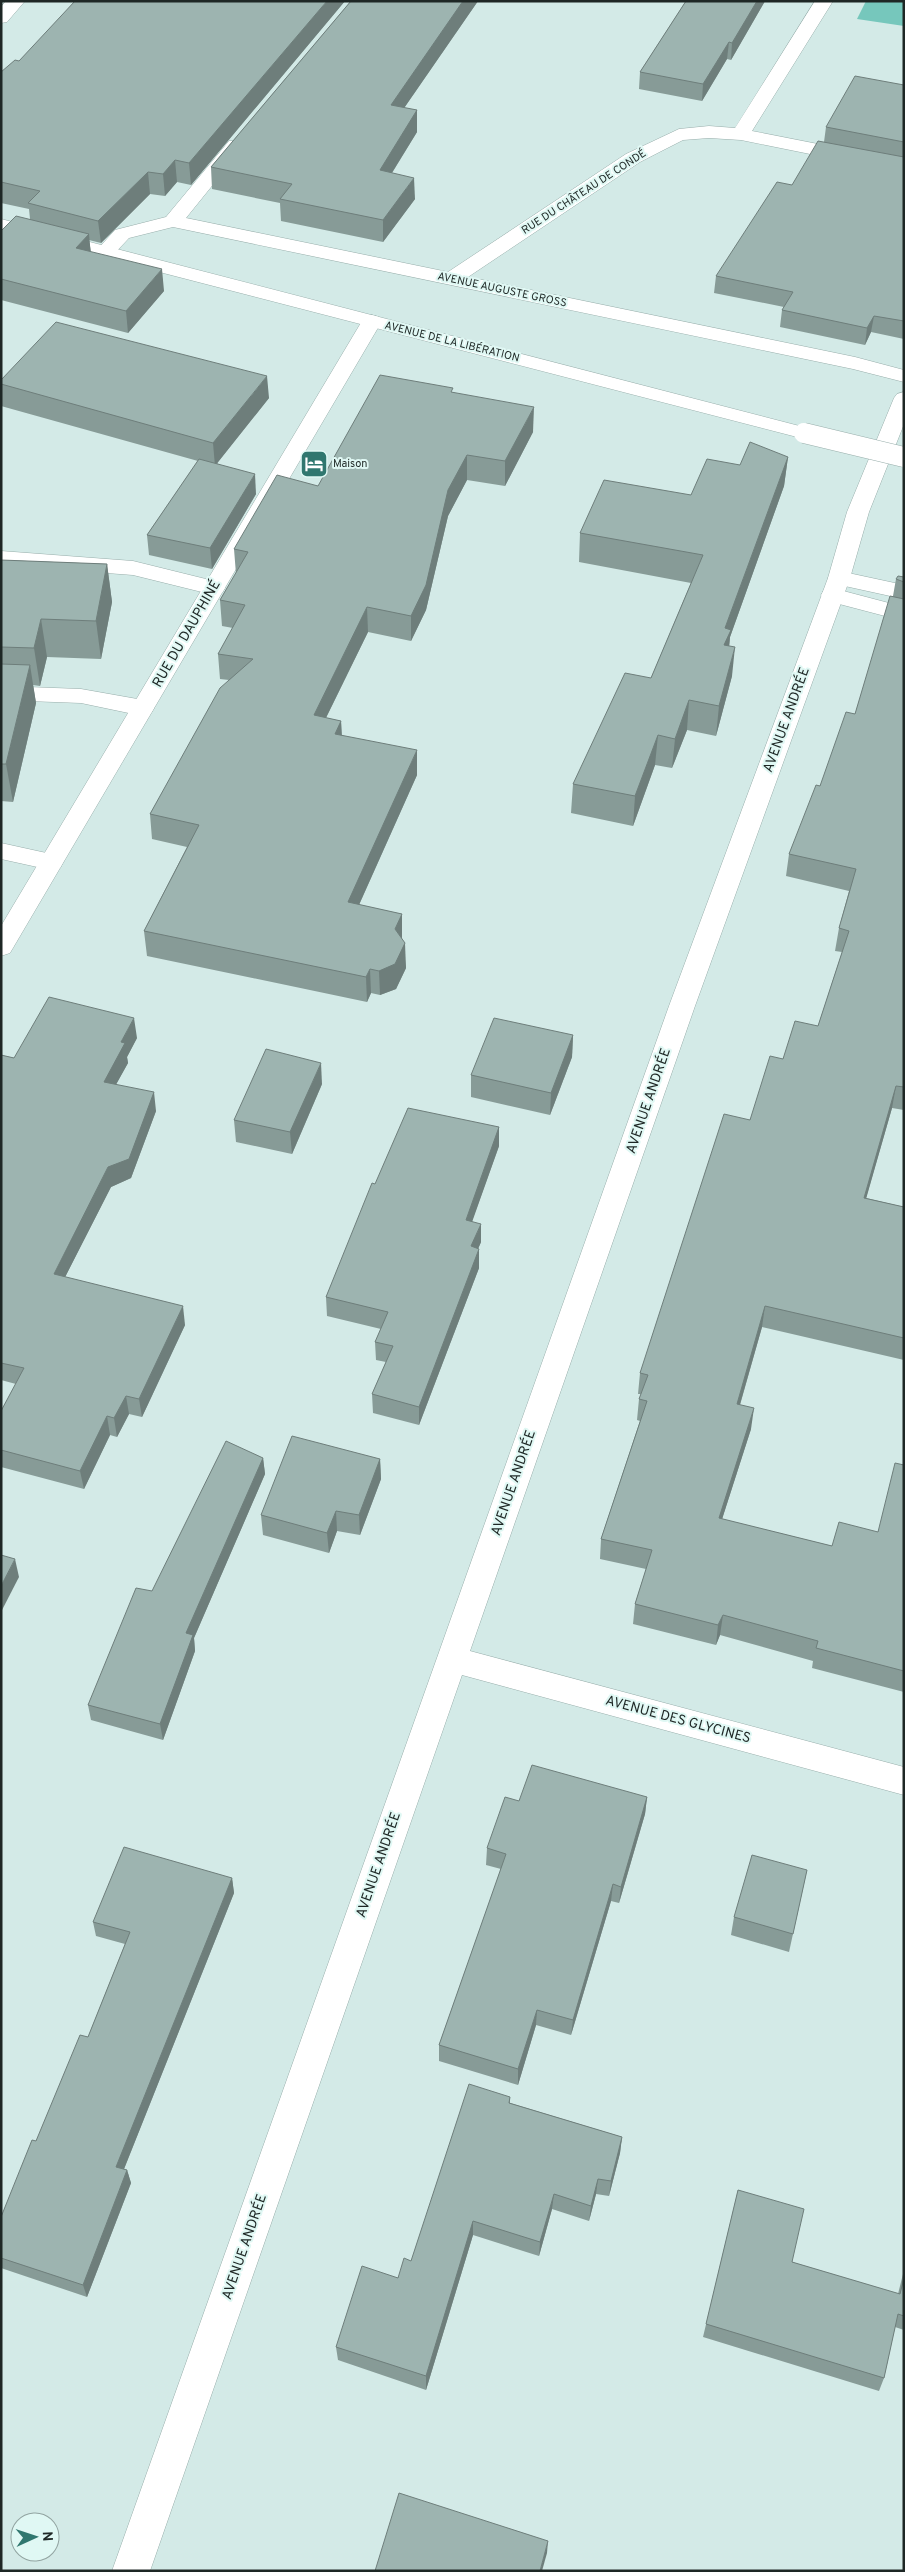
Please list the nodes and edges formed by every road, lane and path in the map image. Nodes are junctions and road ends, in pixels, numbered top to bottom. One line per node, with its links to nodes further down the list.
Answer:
1 (16, 1): 3 (street)
2 (824, 1): 5 (street)
3 (1, 18)
4 (246, 133): 7 (street)
5 (741, 134): 6 (street, RUE DU CHÂTEAU DE CONDÉ); 10 (street, RUE DU CHÂTEAU DE CONDÉ)
6 (904, 167)
7 (173, 221): 9 (street, AVENUE AUGUSTE GROSS); 10 (street, AVENUE AUGUSTE GROSS)
8 (1, 225): 9 (street, AVENUE DE LA LIBÉRATION)
9 (106, 251): 11 (street, AVENUE DE LA LIBÉRATION)
10 (451, 279): 12 (street, AVENUE AUGUSTE GROSS)
11 (372, 321): 14 (street, AVENUE DE LA LIBÉRATION, bridge); 17 (street, RUE DU DAUPHINÉ)
12 (904, 376)
13 (904, 398): 16 (street, AVENUE ANDRÉE)
14 (904, 457)
15 (1, 558): 17 (street)
16 (836, 587): 18 (street); 19 (street); 25 (street, AVENUE ANDRÉE)
17 (214, 588): 21 (street, RUE DU DAUPHINÉ)
18 (904, 592)
19 (904, 614)
20 (1, 692): 21 (street)
21 (144, 708): 23 (street, RUE DU DAUPHINÉ)
22 (1, 851): 23 (street)
23 (51, 862): 24 (street, RUE DU DAUPHINÉ)
24 (1, 947)
25 (452, 1659): 26 (street, AVENUE DES GLYCINES); 27 (street, AVENUE ANDRÉE)
26 (904, 1781)
27 (131, 2571)

